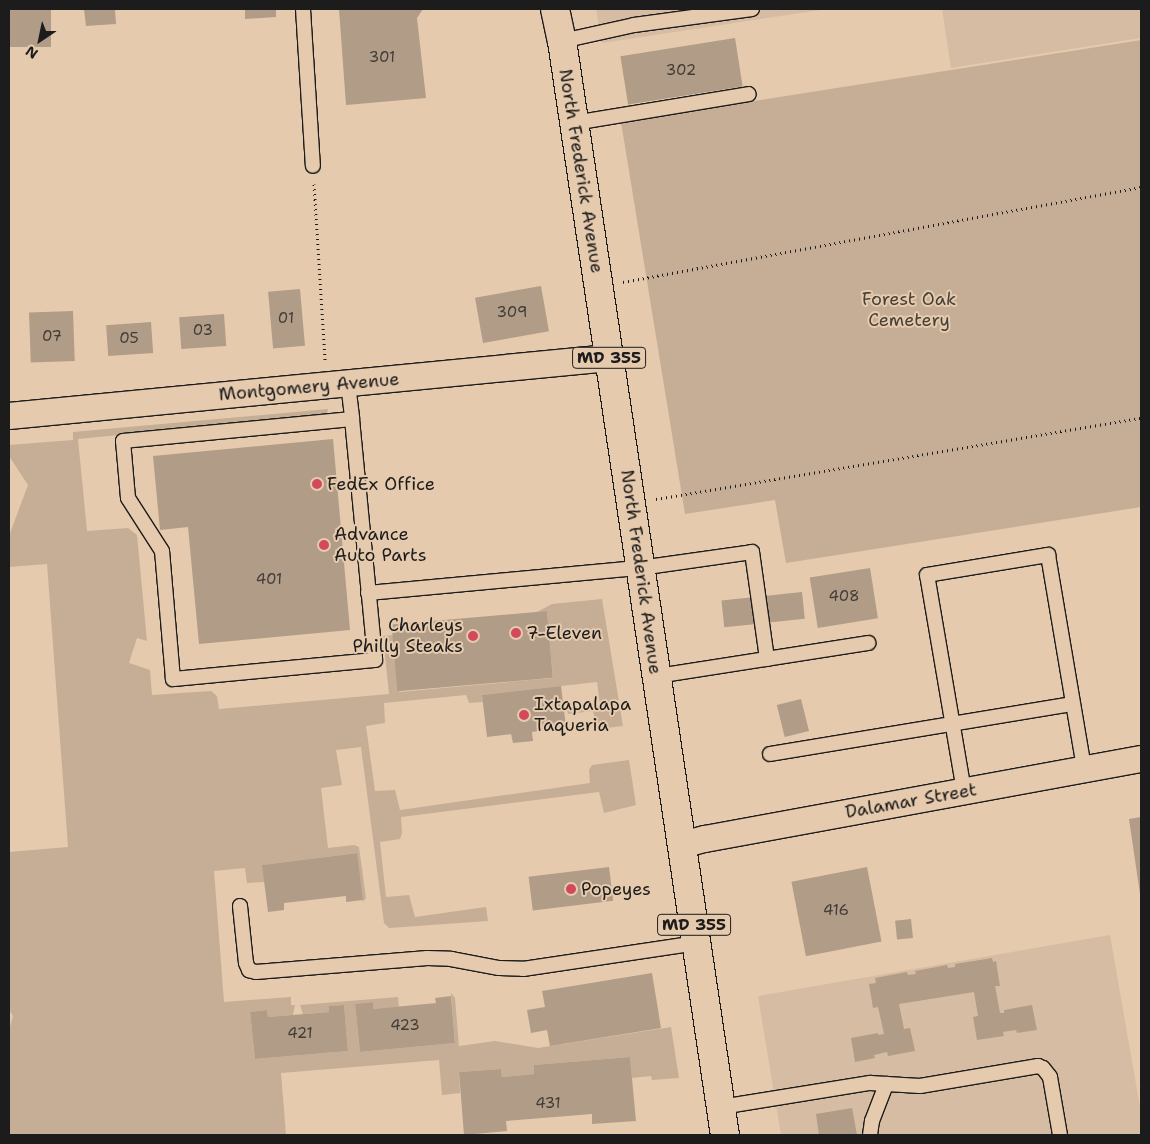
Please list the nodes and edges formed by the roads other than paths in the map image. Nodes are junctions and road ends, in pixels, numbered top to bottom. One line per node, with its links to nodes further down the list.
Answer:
1 (303, 9): 7 (lane)
2 (555, 9): 4 (main road, North Frederick Avenue / MD 355)
3 (752, 9): 4 (lane)
4 (562, 41): 6 (main road, North Frederick Avenue / MD 355)
5 (748, 94): 6 (lane)
6 (574, 123): 8 (main road, North Frederick Avenue / MD 355)
7 (313, 166)
8 (609, 358): 9 (street, Montgomery Avenue); 12 (main road, North Frederick Avenue / MD 355)
9 (337, 385): 10 (street, Montgomery Avenue); 11 (lane)
10 (9, 416)
11 (352, 420): 13 (lane); 13 (lane)
12 (640, 568): 13 (lane); 15 (lane); 16 (main road, North Frederick Avenue / MD 355)
13 (368, 593)
14 (868, 643): 15 (lane)
15 (767, 659): 16 (lane)
16 (657, 676): 23 (main road, North Frederick Avenue / MD 355)
17 (1072, 704): 18 (lane); 18 (lane); 21 (lane)
18 (951, 723): 19 (lane); 22 (lane)
19 (770, 754)
20 (1141, 759): 21 (street, Dalamar Street)
21 (1084, 768): 22 (street, Dalamar Street)
22 (964, 791): 23 (street, Dalamar Street)
23 (682, 846): 25 (main road, North Frederick Avenue / MD 355)
24 (240, 906): 25 (lane)
25 (697, 943): 27 (main road, North Frederick Avenue / MD 355)
26 (886, 1084): 27 (lane); 29 (lane); 30 (lane)
27 (721, 1107): 28 (main road, North Frederick Avenue / MD 355)
28 (725, 1135)
29 (870, 1135)
30 (1060, 1135)

